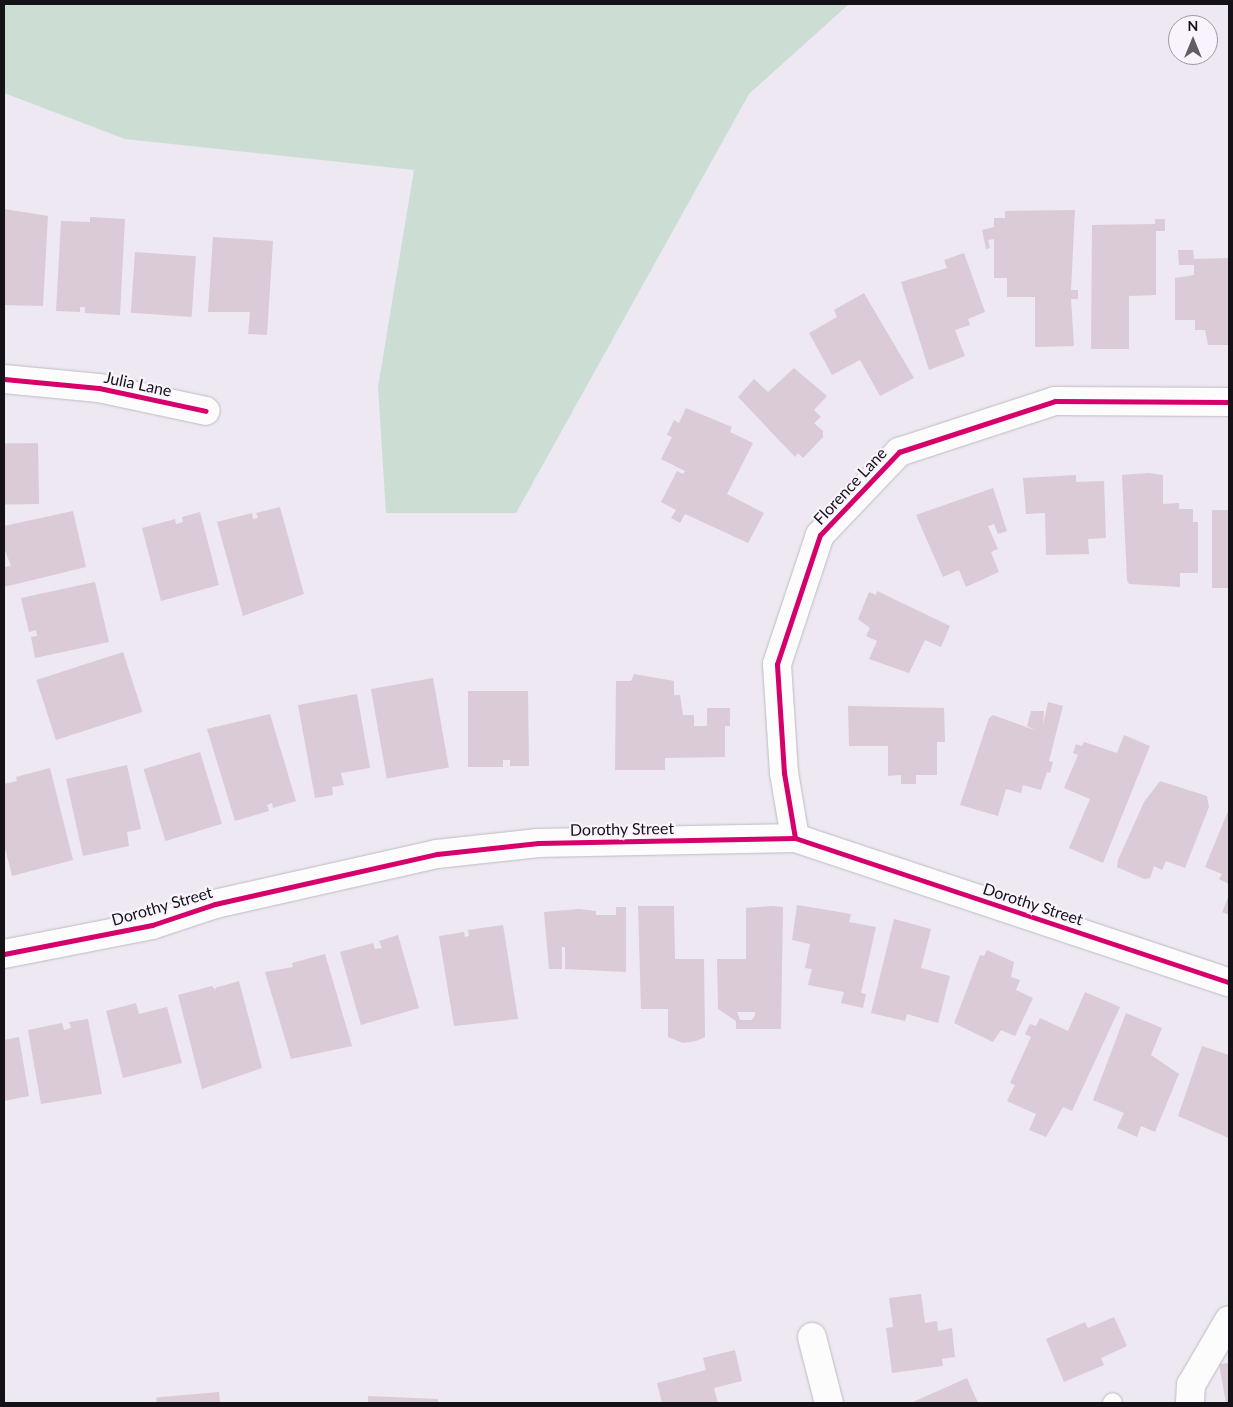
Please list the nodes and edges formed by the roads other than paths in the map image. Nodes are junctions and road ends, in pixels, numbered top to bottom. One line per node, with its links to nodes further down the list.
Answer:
1 (4, 379): 3 (street, Julia Lane)
2 (1229, 402): 4 (street, Florence Lane)
3 (206, 411)
4 (795, 838): 5 (street, Dorothy Street); 6 (street, Dorothy Street)
5 (4, 954)
6 (1229, 982)
7 (1229, 1320): 10 (street)
8 (812, 1337): 9 (street)
9 (829, 1403)
10 (1190, 1403)

